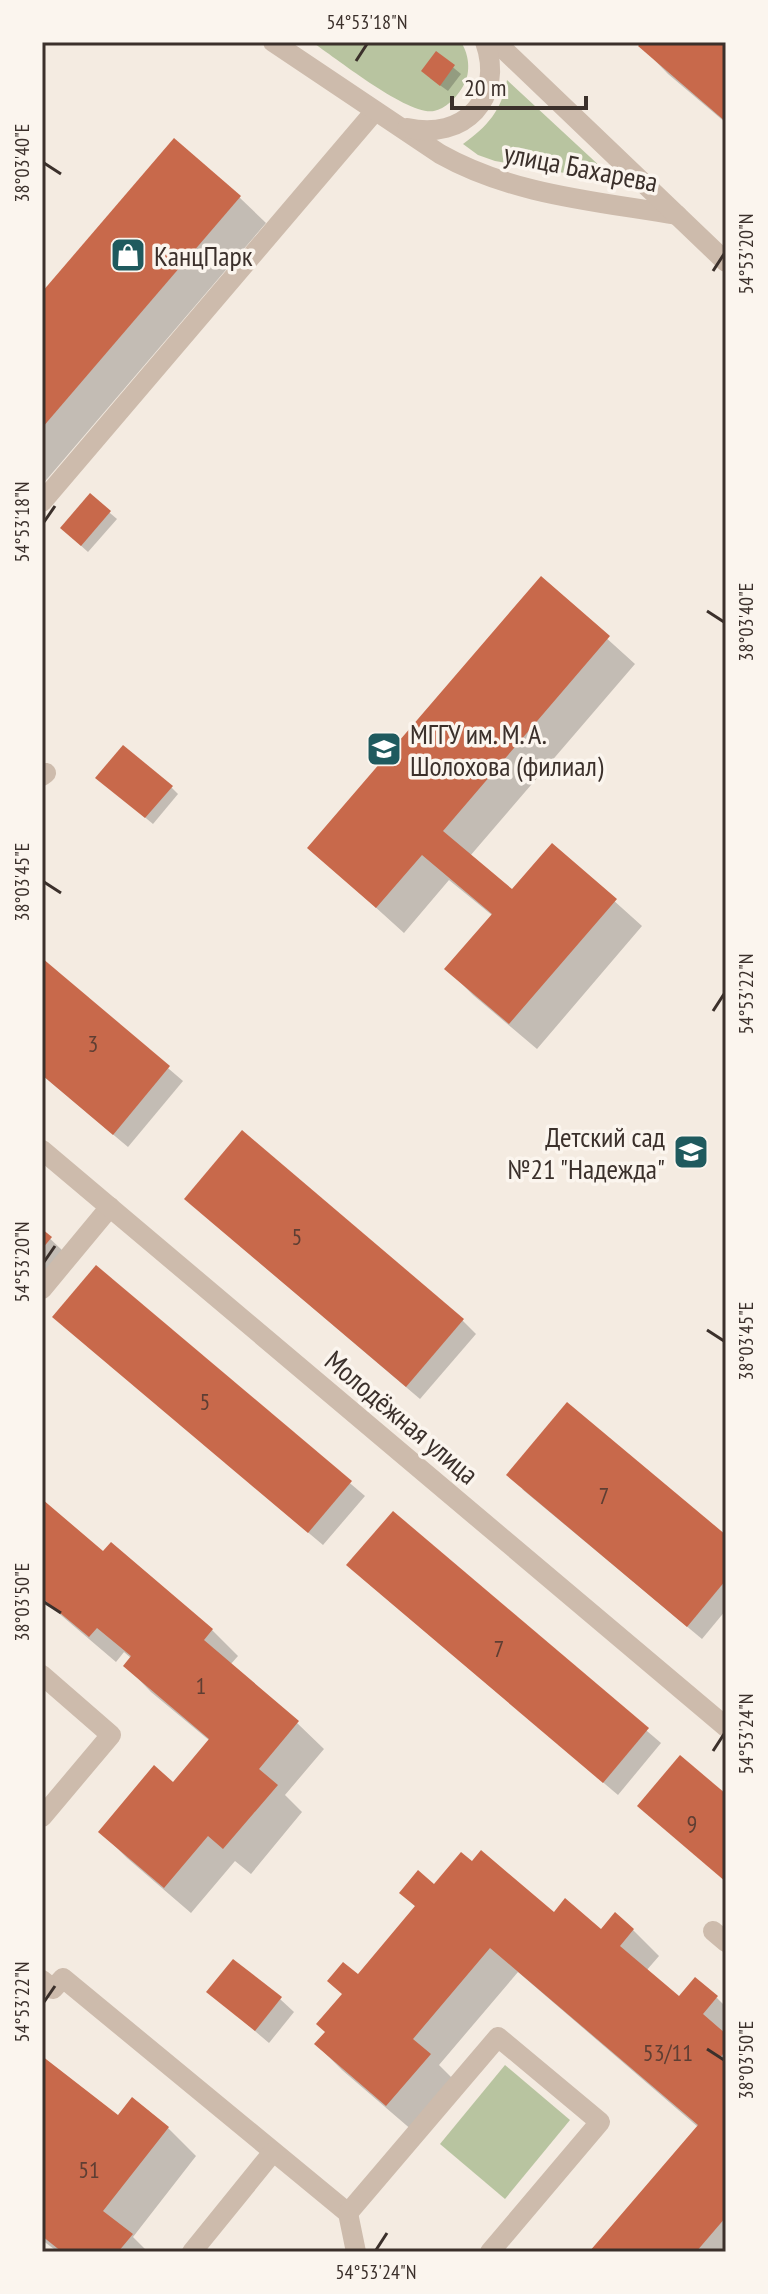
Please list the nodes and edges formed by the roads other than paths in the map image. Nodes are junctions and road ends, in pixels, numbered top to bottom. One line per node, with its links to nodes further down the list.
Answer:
1 (273, 42): 4 (street, улица Бахарева)
2 (485, 42): 5 (street)
3 (496, 42): 6 (street, улица Бахарева)
4 (375, 111): 5 (street, улица Бахарева); 8 (street)
5 (400, 127): 6 (street, улица Бахарева)
6 (677, 215): 7 (street, улица Бахарева)
7 (726, 262)
8 (42, 502)
9 (42, 1150): 10 (street, Молодёжная улица)
10 (110, 1207): 11 (street); 13 (street, Молодёжная улица)
11 (42, 1289)
12 (42, 1675): 14 (street)
13 (726, 1727)
14 (42, 1817)
15 (46, 1991): 16 (street)
16 (273, 2152): 17 (street); 18 (street)
17 (348, 2213): 19 (street); 20 (street)
18 (192, 2252)
19 (356, 2252)
20 (490, 2252)

